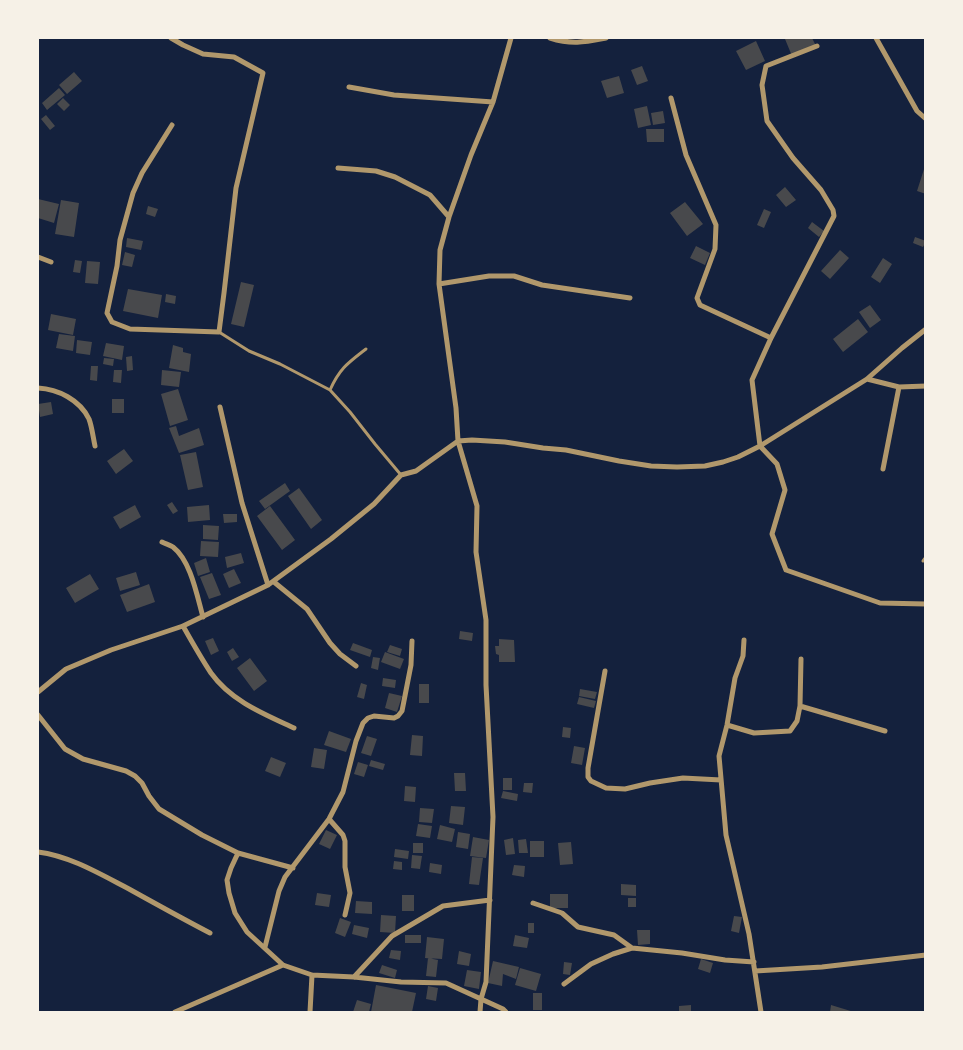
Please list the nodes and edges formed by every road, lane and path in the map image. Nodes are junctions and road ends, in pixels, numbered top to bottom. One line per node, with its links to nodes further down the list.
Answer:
1 (171, 38): 19 (street)
2 (511, 38): 9 (street)
3 (550, 38): 4 (street)
4 (606, 38)
5 (876, 38): 10 (street)
6 (817, 46): 20 (street)
7 (349, 87): 9 (street)
8 (671, 98): 20 (street)
9 (493, 102): 13 (street)
10 (926, 119)
11 (172, 125): 19 (street)
12 (338, 168): 13 (street)
13 (450, 217): 16 (street)
14 (38, 257): 15 (street)
15 (51, 262)
16 (439, 284): 17 (street); 28 (street)
17 (630, 298)
18 (926, 330): 22 (street)
19 (219, 332): 26 (lane)
20 (771, 338): 30 (street)
21 (366, 349): 26 (lane)
22 (867, 379): 24 (street); 30 (street)
23 (926, 386): 24 (street)
24 (899, 387): 31 (street)
25 (38, 388): 29 (street)
26 (330, 390): 32 (lane)
27 (220, 407): 36 (street)
28 (458, 441): 30 (street); 32 (street); 56 (street)
29 (95, 446)
30 (760, 446): 37 (street)
31 (883, 469)
32 (401, 475): 36 (street)
33 (162, 542): 38 (street)
34 (926, 557): 35 (lane)
35 (923, 561)
36 (271, 584): 38 (street); 43 (street)
37 (926, 604)
38 (203, 616): 39 (street)
39 (183, 626): 45 (street); 49 (street)
40 (744, 640): 48 (street)
41 (412, 641): 52 (street)
42 (802, 659): 46 (street)
43 (356, 666)
44 (605, 671): 51 (street)
45 (38, 692)
46 (800, 706): 48 (street); 50 (street)
47 (38, 715): 54 (street)
48 (726, 725): 51 (street)
49 (294, 728)
50 (886, 731)
51 (720, 780): 63 (street)
52 (329, 819): 55 (street); 58 (street)
53 (38, 852): 59 (street)
54 (238, 853): 55 (street); 60 (street)
55 (293, 868): 60 (street)
56 (490, 900): 67 (street); 69 (street)
57 (533, 903): 61 (street)
58 (345, 916)
59 (210, 933)
60 (265, 947): 64 (street)
61 (632, 948): 63 (street); 68 (street)
62 (926, 955): 65 (street)
63 (754, 962): 65 (street)
64 (283, 964): 66 (street); 70 (street)
65 (755, 971): 74 (street)
66 (312, 975): 67 (street); 71 (street)
67 (354, 977): 69 (street)
68 (564, 984)
69 (481, 999): 72 (street); 73 (street)
70 (175, 1012)
71 (310, 1012)
72 (480, 1012)
73 (506, 1012)
74 (761, 1012)

